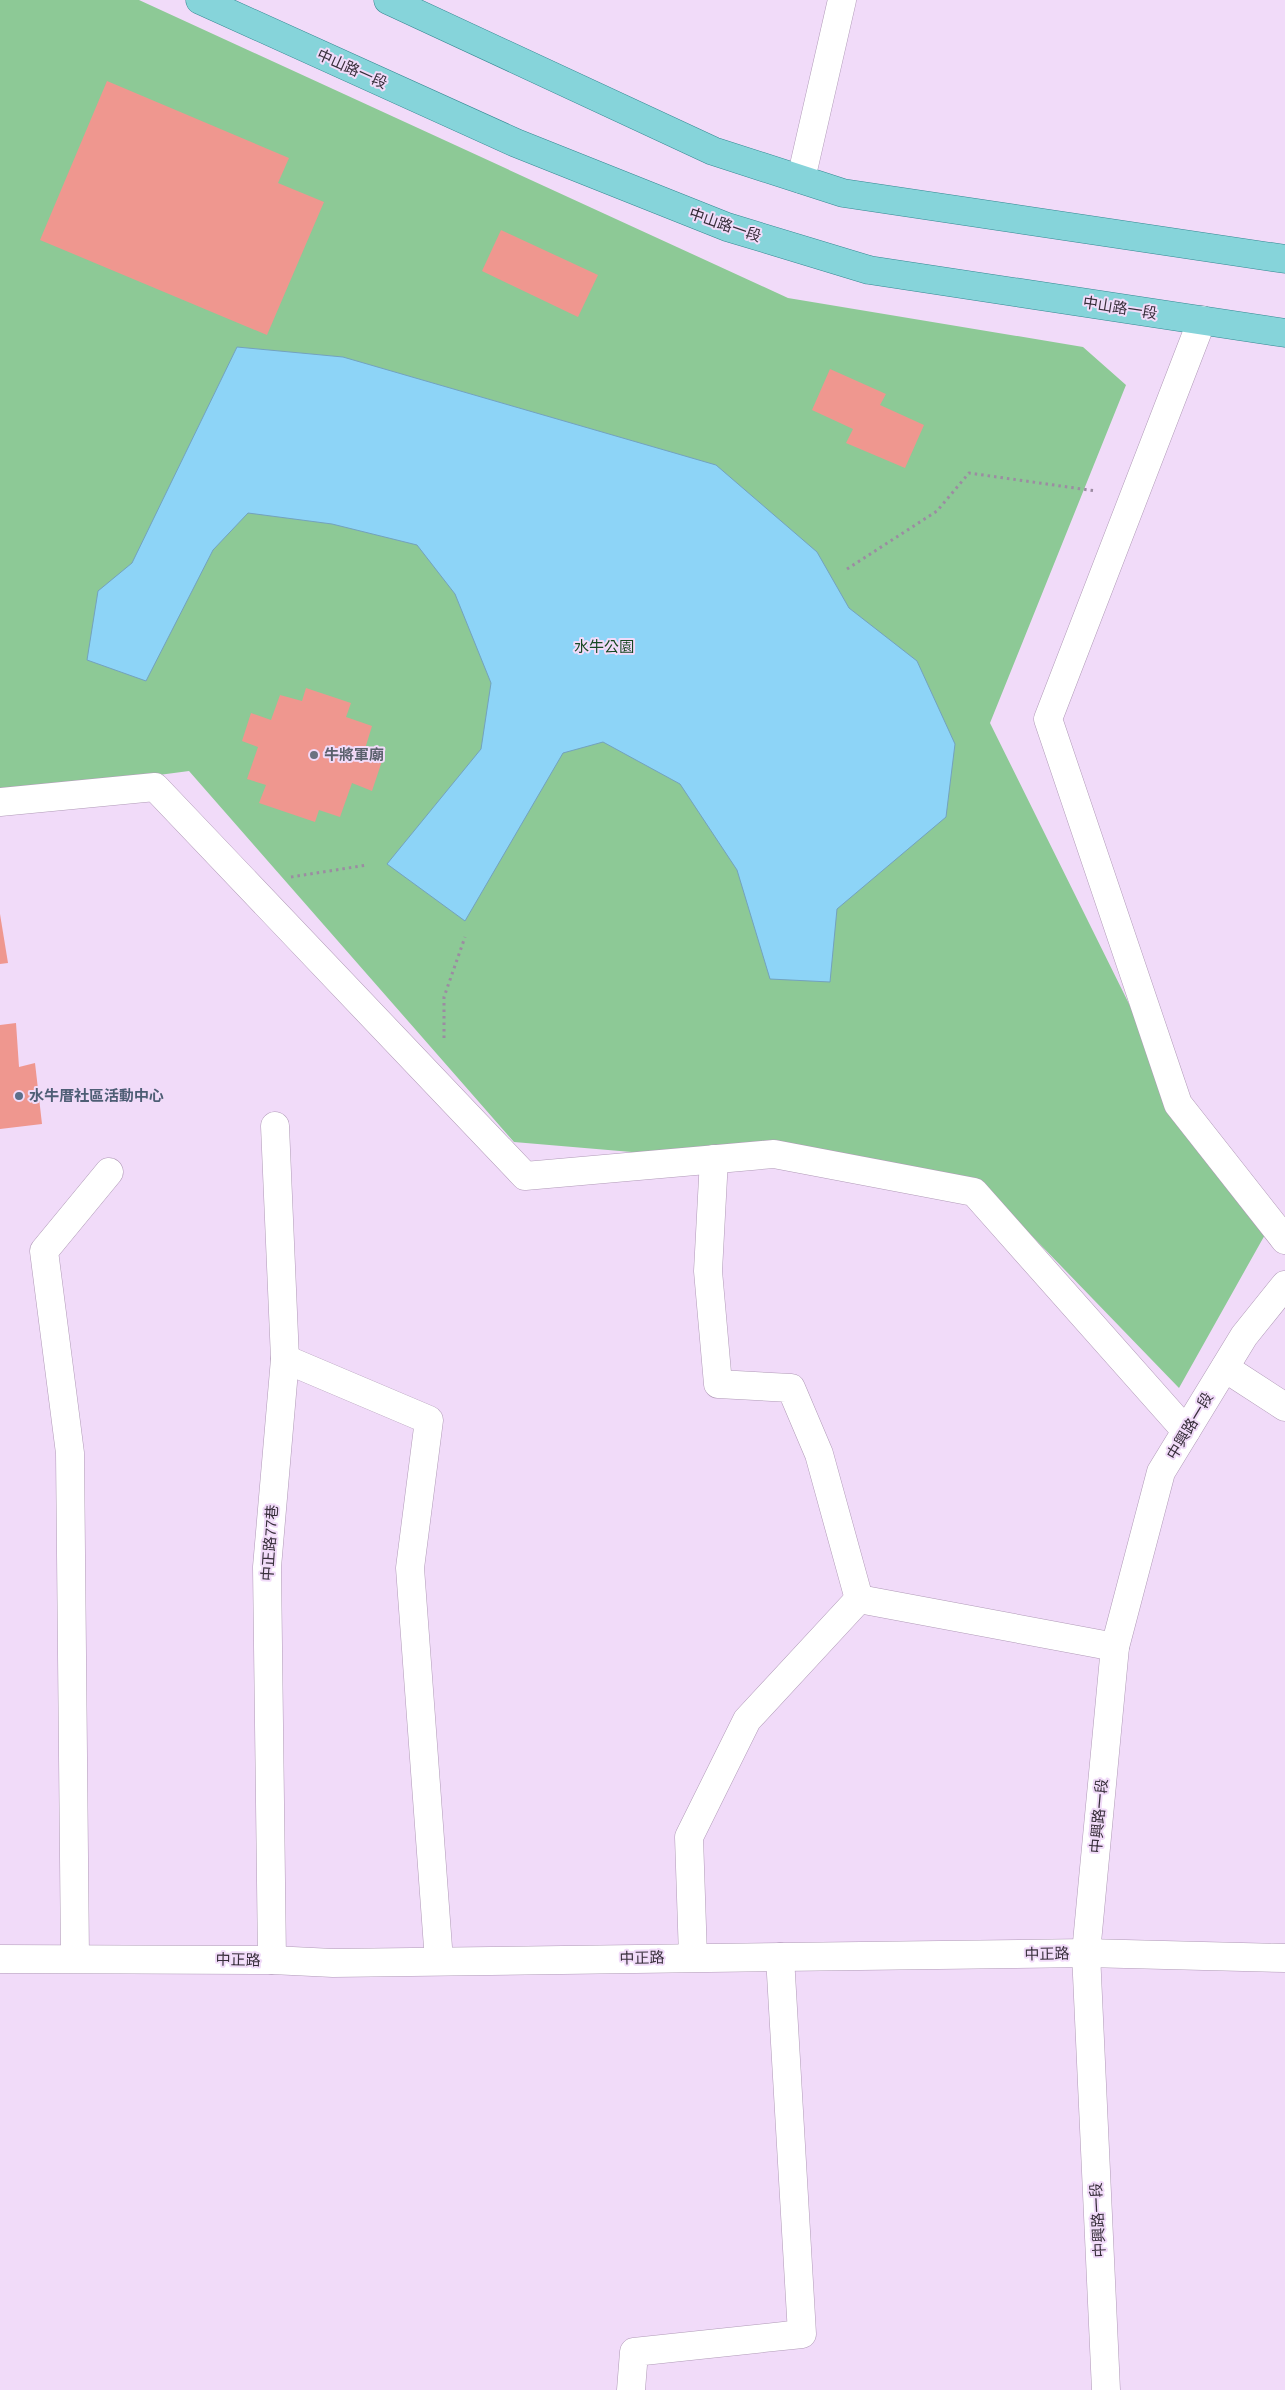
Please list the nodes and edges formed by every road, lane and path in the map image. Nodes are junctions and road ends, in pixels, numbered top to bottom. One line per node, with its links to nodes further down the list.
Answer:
1 (200, 0): 6 (main road, 中山路一段)
2 (388, 0): 4 (main road)
3 (842, 0): 4 (street)
4 (801, 179): 5 (main road)
5 (1285, 259)
6 (1202, 320): 7 (main road, 中山路一段); 8 (street)
7 (1285, 333)
8 (1132, 501): 9 (path); 18 (street)
9 (847, 569)
10 (0, 802): 12 (street)
11 (367, 865): 12 (path)
12 (247, 884): 14 (street)
13 (465, 937): 14 (path)
14 (444, 1091): 16 (street)
15 (275, 1126): 20 (street, 中正路77巷)
16 (714, 1160): 23 (street); 24 (street)
17 (109, 1172): 29 (street)
18 (1285, 1240)
19 (1285, 1285): 21 (street, 中興路一段)
20 (285, 1359): 32 (street, 中正路77巷); 33 (street)
21 (1225, 1368): 22 (street); 23 (street, 中興路一段)
22 (1285, 1407)
23 (1186, 1431): 25 (street, 中興路一段)
24 (859, 1599): 25 (street); 27 (street)
25 (1115, 1647): 26 (street, 中興路一段)
26 (1086, 1953): 28 (street, 中正路); 30 (street, 中正路); 35 (street, 中興路一段)
27 (693, 1957): 28 (street, 中正路); 33 (street, 中正路)
28 (780, 1957): 34 (street)
29 (75, 1958): 31 (street, 中正路); 32 (street, 中正路)
30 (1285, 1958)
31 (0, 1959)
32 (272, 1960): 33 (street, 中正路)
33 (439, 1961)
34 (631, 2390)
35 (1106, 2390)

